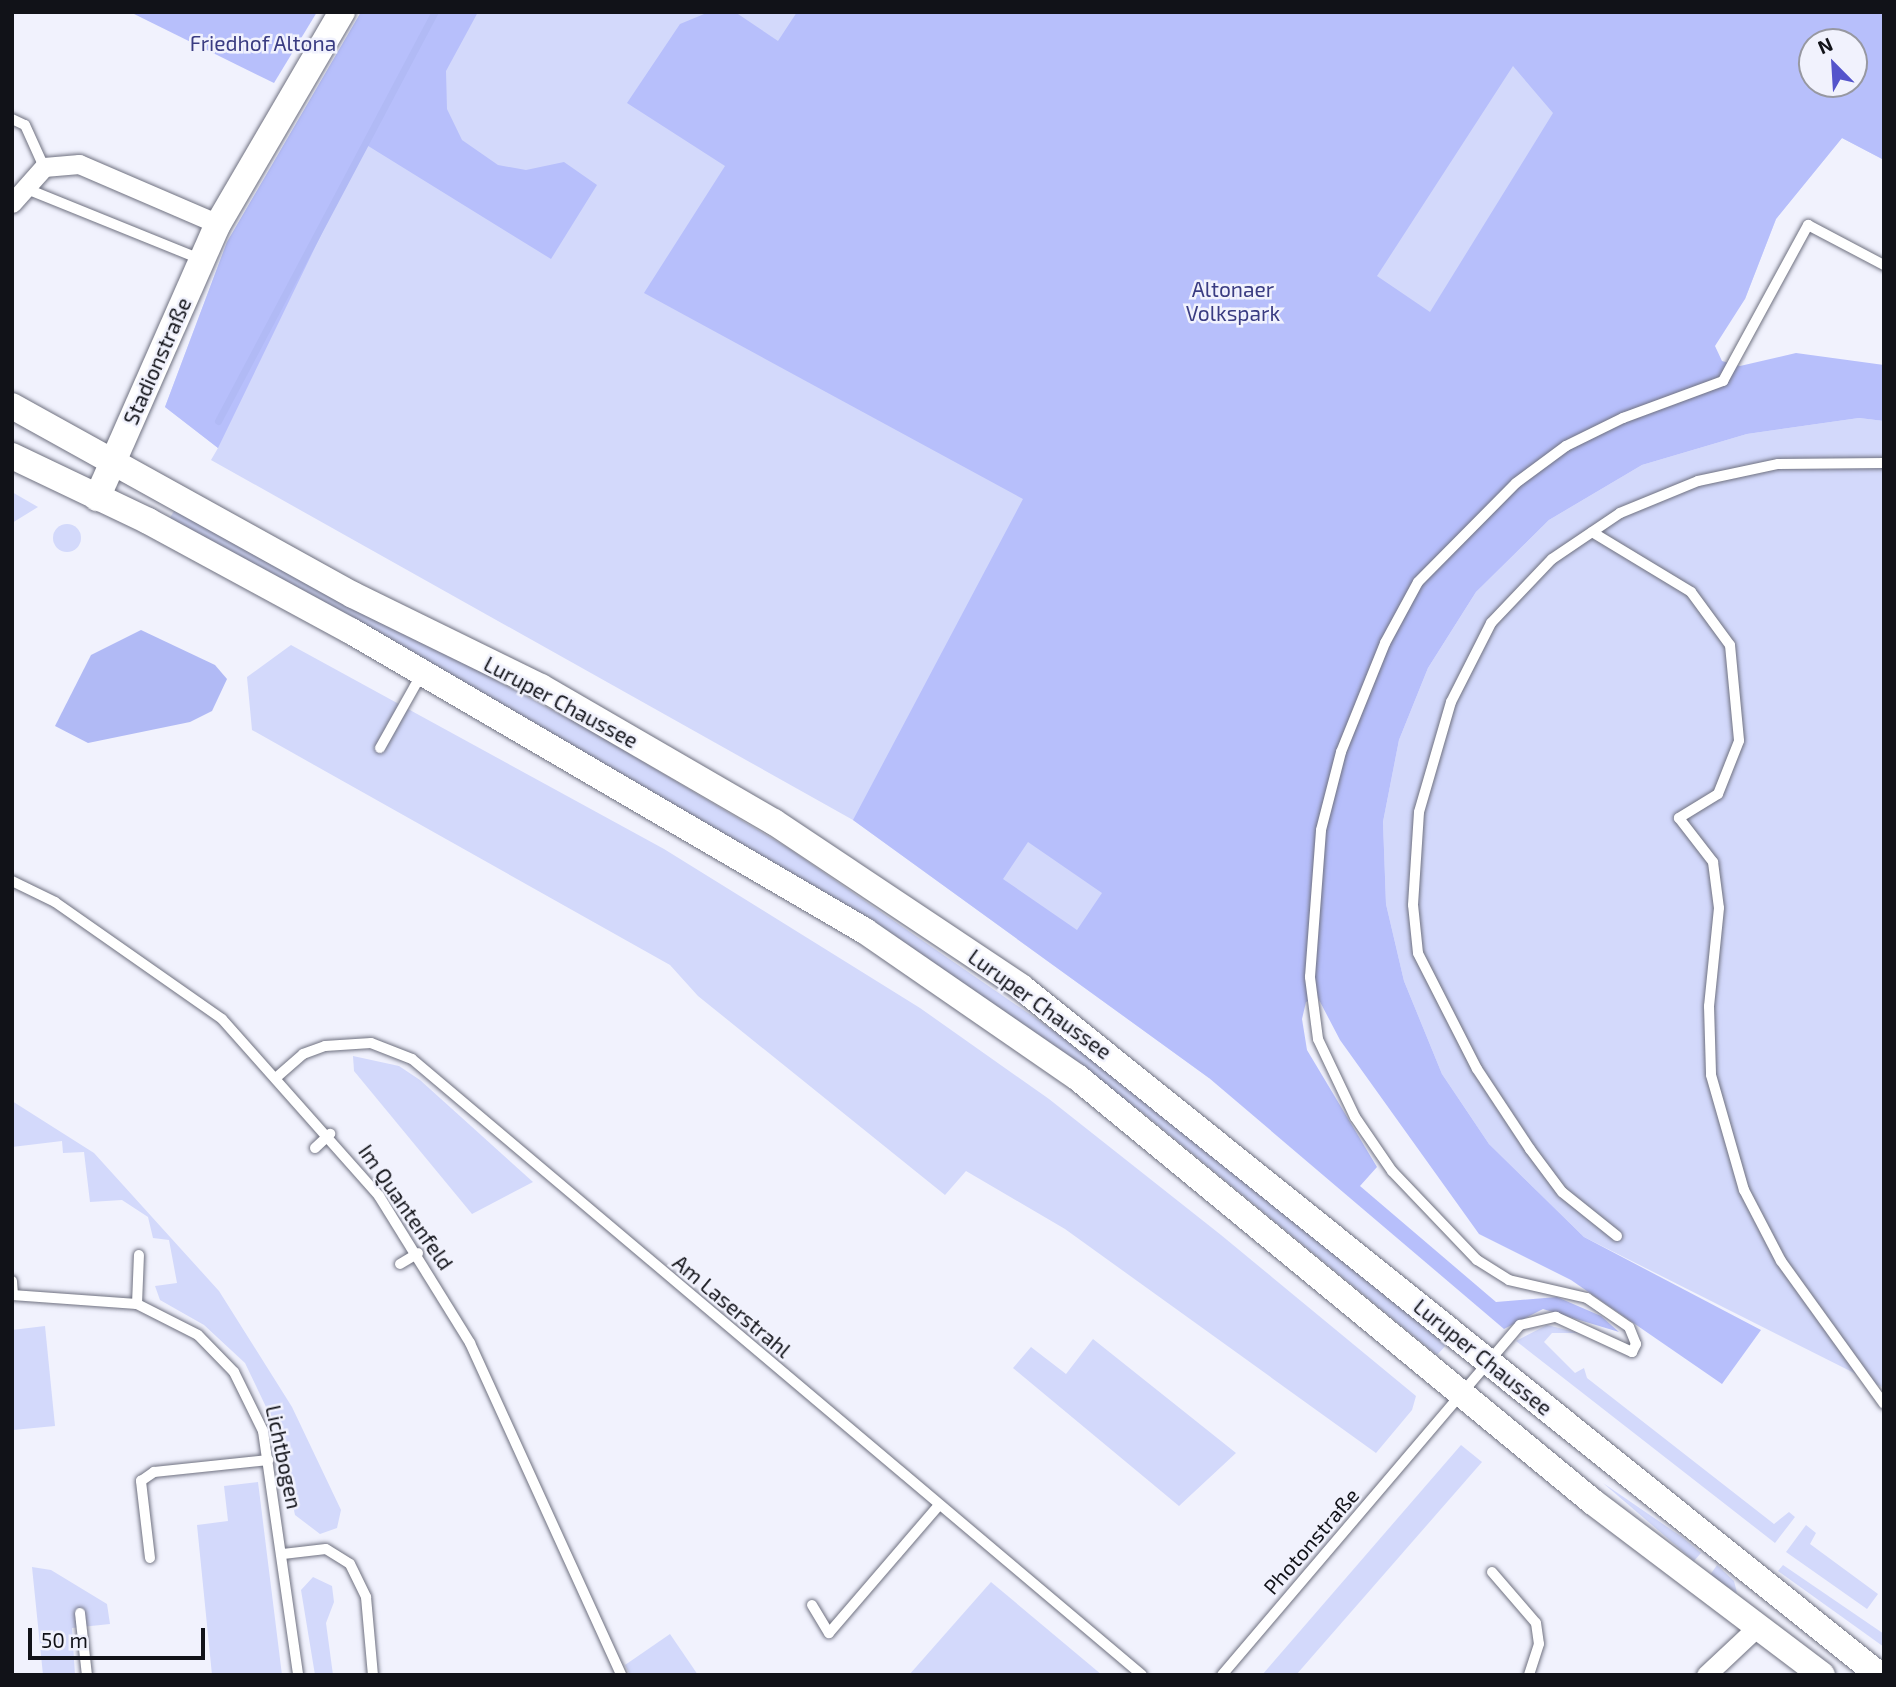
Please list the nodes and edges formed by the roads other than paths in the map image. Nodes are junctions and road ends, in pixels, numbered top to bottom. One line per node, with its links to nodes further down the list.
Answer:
1 (342, 12): 5 (main road, Stadionstraße)
2 (12, 119): 3 (lane)
3 (44, 167): 4 (street); 5 (street)
4 (15, 199): 6 (lane)
5 (218, 224): 6 (main road, Stadionstraße)
6 (201, 260): 10 (main road, Stadionstraße)
7 (1884, 265): 27 (lane, Photonstraße)
8 (12, 406): 10 (main road, Luruper Chaussee)
9 (12, 456): 12 (main road, Luruper Chaussee)
10 (114, 461): 12 (main road, Stadionstraße); 27 (main road, Luruper Chaussee)
11 (1884, 463): 13 (lane)
12 (97, 498): 14 (main road, Luruper Chaussee)
13 (1592, 533): 20 (lane); 29 (lane)
14 (421, 674): 15 (lane); 28 (main road, Luruper Chaussee)
15 (380, 748)
16 (12, 881): 17 (lane, Im Quantenfeld)
17 (278, 1076): 18 (lane, Im Quantenfeld); 31 (lane, Am Laserstrahl)
18 (330, 1134): 19 (lane); 21 (lane, Im Quantenfeld)
19 (315, 1148)
20 (1617, 1236)
21 (418, 1253): 23 (lane); 42 (lane, Im Quantenfeld)
22 (139, 1255): 26 (lane)
23 (400, 1264)
24 (12, 1281): 25 (lane)
25 (13, 1295): 26 (lane, Lichtbogen)
26 (137, 1304): 30 (lane, Lichtbogen)
27 (1487, 1360): 28 (lane, Photonstraße); 35 (main road, Luruper Chaussee)
28 (1462, 1392): 38 (main road, Luruper Chaussee); 44 (lane, Photonstraße)
29 (1884, 1404)
30 (268, 1460): 32 (lane, Lichtbogen); 33 (lane)
31 (939, 1505): 36 (lane); 43 (lane, Am Laserstrahl)
32 (283, 1554): 40 (lane, Lichtbogen); 41 (lane)
33 (149, 1558)
34 (1492, 1572): 45 (lane)
35 (1780, 1601): 38 (main road); 48 (main road, Luruper Chaussee)
36 (812, 1605)
37 (80, 1613): 39 (lane)
38 (1754, 1630): 46 (street); 47 (main road, Luruper Chaussee)
39 (87, 1675)
40 (298, 1675)
41 (373, 1675)
42 (621, 1675)
43 (1142, 1675)
44 (1222, 1675)
45 (1529, 1675)
46 (1706, 1675)
47 (1822, 1675)
48 (1879, 1675)

